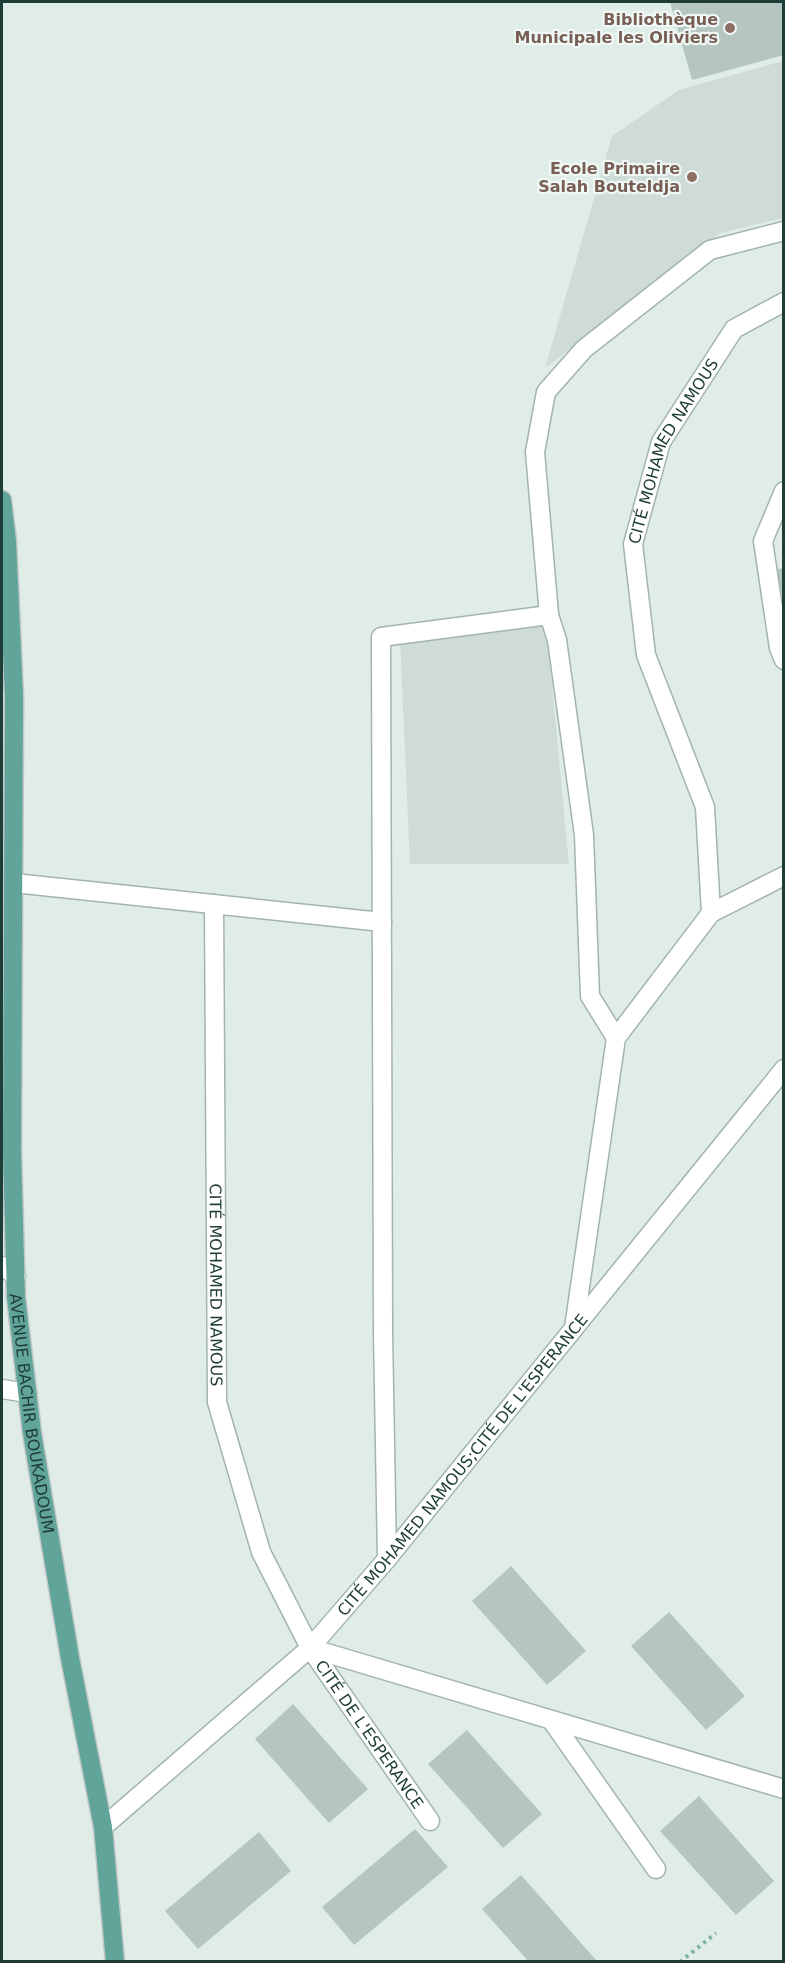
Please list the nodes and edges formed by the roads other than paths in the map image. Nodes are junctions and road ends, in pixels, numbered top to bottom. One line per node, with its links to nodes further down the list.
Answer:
1 (783, 231): 6 (street)
2 (783, 302): 11 (street, CITÉ MOHAMED NAMOUS)
3 (783, 491): 7 (street)
4 (2, 500): 5 (main road, AVENUE BACHIR BOUKADOUM)
5 (5, 587): 9 (main road, AVENUE BACHIR BOUKADOUM)
6 (549, 615): 12 (street); 13 (street)
7 (783, 660)
8 (783, 876): 11 (street)
9 (14, 883): 10 (street); 15 (main road, AVENUE BACHIR BOUKADOUM)
10 (214, 904): 12 (street); 20 (street, CITÉ MOHAMED NAMOUS)
11 (711, 913): 13 (street)
12 (382, 922): 19 (street)
13 (616, 1038): 16 (street)
14 (783, 1069): 16 (street, CITÉ MOHAMED NAMOUS;CITÉ DE L'ESPERANCE)
15 (9, 1271): 18 (main road, AVENUE BACHIR BOUKADOUM)
16 (574, 1328): 19 (street, CITÉ MOHAMED NAMOUS;CITÉ DE L'ESPERANCE)
17 (2, 1389): 18 (street)
18 (27, 1393): 24 (main road, AVENUE BACHIR BOUKADOUM)
19 (387, 1559): 20 (street, CITÉ MOHAMED NAMOUS;CITÉ DE L'ESPERANCE)
20 (310, 1648): 21 (street); 23 (street, CITÉ DE L'ESPERANCE); 24 (street, CITÉ MOHAMED NAMOUS;CITÉ DE L'ESPERANCE)
21 (552, 1721): 22 (street); 25 (street)
22 (783, 1790)
23 (430, 1821)
24 (103, 1827): 26 (main road, AVENUE BACHIR BOUKADOUM)
25 (656, 1869)
26 (115, 1962)

